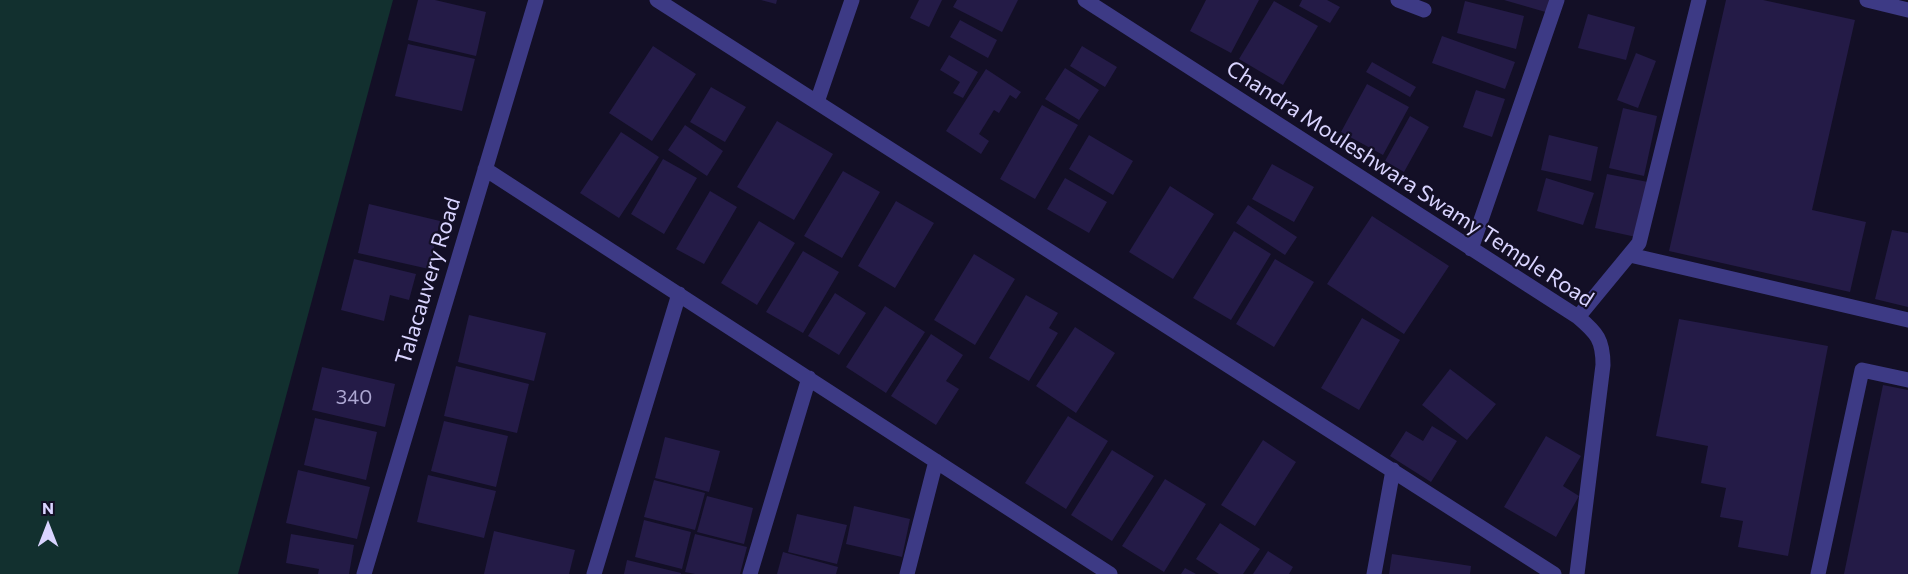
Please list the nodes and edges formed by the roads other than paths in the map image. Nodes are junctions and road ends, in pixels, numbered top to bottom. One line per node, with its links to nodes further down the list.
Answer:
1 (536, 0): 12 (street, Talacauvery Road)
2 (657, 0): 11 (street)
3 (852, 0): 11 (street)
4 (1398, 0): 9 (street)
5 (1557, 0): 13 (street)
6 (1698, 0): 14 (street)
7 (1867, 0): 10 (street)
8 (1092, 2): 13 (street, Chandra Mouleshwara Swamy Temple Road)
9 (1424, 10)
10 (1908, 10)
11 (817, 102): 21 (street)
12 (485, 169): 15 (street); 22 (street, Talacauvery Road)
13 (1471, 249): 16 (street, Chandra Mouleshwara Swamy Temple Road)
14 (1630, 255): 16 (street); 17 (street)
15 (679, 294): 18 (street); 23 (street)
16 (1578, 317): 29 (street, Chandra Mouleshwara Swamy Temple Road)
17 (1908, 320)
18 (808, 378): 20 (street); 24 (street)
19 (1908, 380): 30 (street)
20 (936, 461): 25 (street); 26 (street)
21 (1393, 470): 27 (street); 28 (street)
22 (364, 574)
23 (594, 574)
24 (750, 574)
25 (907, 574)
26 (1110, 574)
27 (1374, 574)
28 (1554, 574)
29 (1577, 574)
30 (1818, 574)

